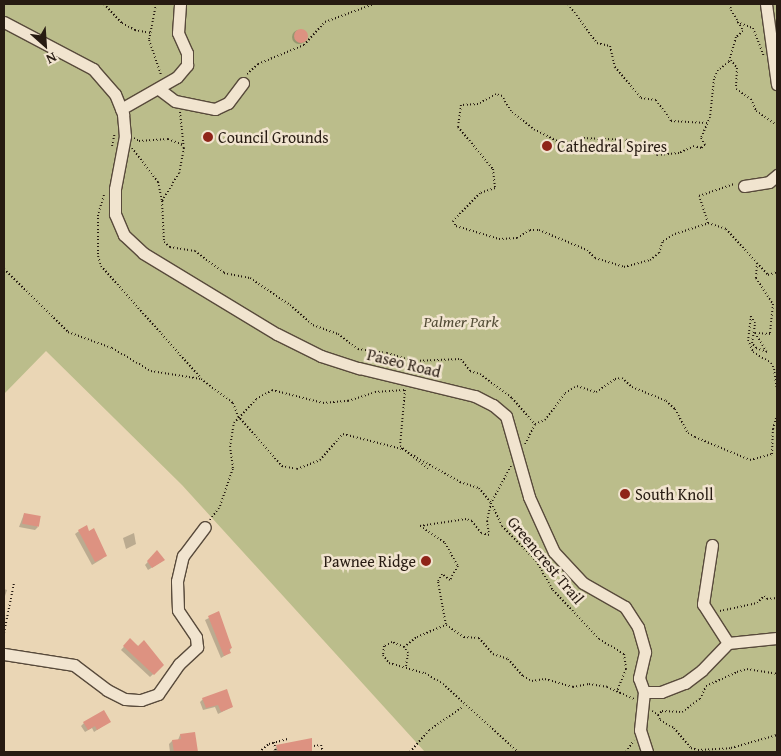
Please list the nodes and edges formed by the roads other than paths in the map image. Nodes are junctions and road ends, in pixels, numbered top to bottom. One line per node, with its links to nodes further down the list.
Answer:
1 (180, 4): 6 (street)
2 (766, 4): 5 (street)
3 (4, 22): 7 (street, Paseo Road)
4 (243, 83): 6 (street)
5 (777, 84)
6 (162, 87): 7 (street)
7 (122, 109): 15 (street, Paseo Road)
8 (777, 175): 9 (street)
9 (744, 186)
10 (205, 527): 14 (street)
11 (712, 545): 13 (street)
12 (777, 638): 13 (street)
13 (728, 643): 15 (street)
14 (4, 654)
15 (643, 696): 16 (street, Paseo Road)
16 (647, 752)

